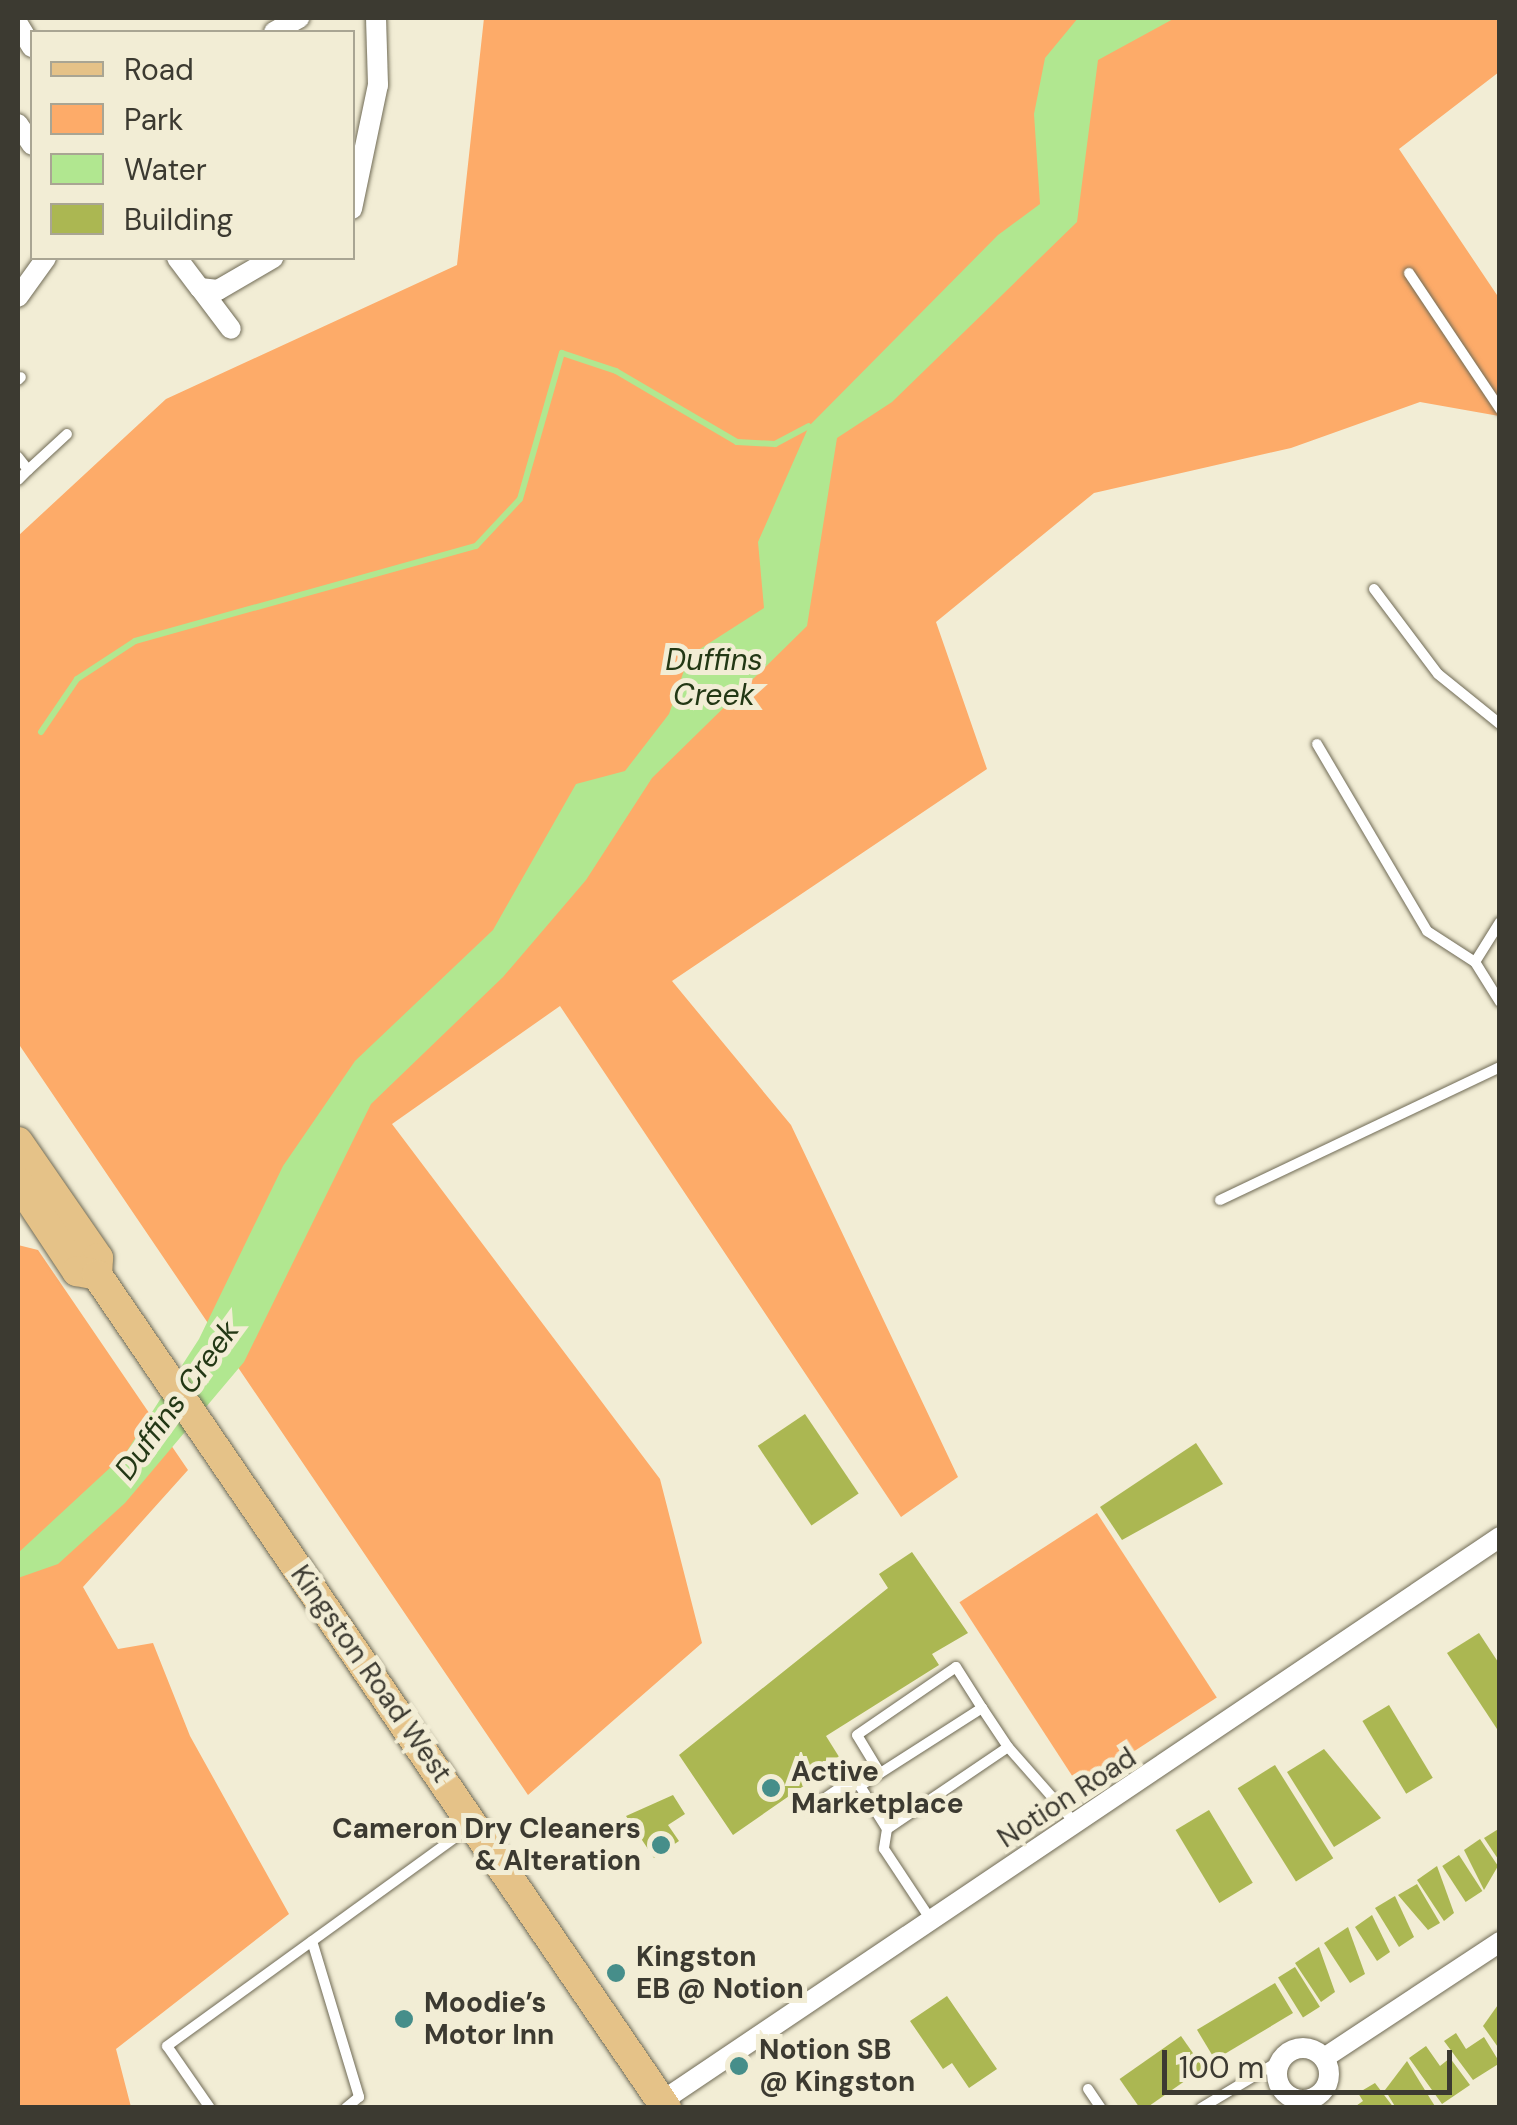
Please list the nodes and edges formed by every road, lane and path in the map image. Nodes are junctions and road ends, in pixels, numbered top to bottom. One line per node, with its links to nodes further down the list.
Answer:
1 (376, 18): 2 (street)
2 (355, 195)
3 (45, 260): 8 (street)
4 (179, 260): 7 (street)
5 (270, 260): 7 (street)
6 (1409, 273): 10 (lane)
7 (200, 288): 9 (street)
8 (18, 297)
9 (231, 330)
10 (1500, 409)
11 (68, 434): 13 (lane)
12 (18, 458): 13 (lane)
13 (28, 470): 14 (lane)
14 (18, 480)
15 (1374, 589): 16 (lane)
16 (1500, 724)
17 (1317, 744): 19 (lane)
18 (1500, 922): 19 (lane)
19 (1476, 962): 20 (lane)
20 (1500, 1002)
21 (1500, 1066): 24 (lane)
22 (18, 1142): 27 (main road)
23 (18, 1182): 26 (main road)
24 (1220, 1200)
25 (18, 1226): 26 (main road)
26 (49, 1230): 27 (main road)
27 (97, 1275): 34 (main road, Kingston Road West)
28 (1500, 1537): 35 (street, Notion Road)
29 (982, 1708): 30 (lane); 31 (lane); 31 (lane)
30 (1008, 1748): 35 (lane); 36 (lane)
31 (880, 1773): 32 (lane)
32 (860, 1786): 33 (lane); 36 (lane)
33 (812, 1807)
34 (474, 1823): 38 (lane); 44 (main road, Kingston Road West)
35 (1076, 1825): 37 (street, Notion Road)
36 (886, 1829): 37 (lane)
37 (931, 1920): 44 (street, Notion Road)
38 (312, 1941): 43 (lane); 46 (lane)
39 (1500, 1942): 40 (street)
40 (1324, 2058): 41 (street); 45 (street)
41 (1280, 2060): 45 (street); 49 (lane)
42 (1088, 2089): 48 (lane)
43 (362, 2102): 47 (lane)
44 (664, 2104)
45 (1302, 2104)
46 (210, 2108)
47 (346, 2108)
48 (1101, 2108)
49 (1201, 2108)

